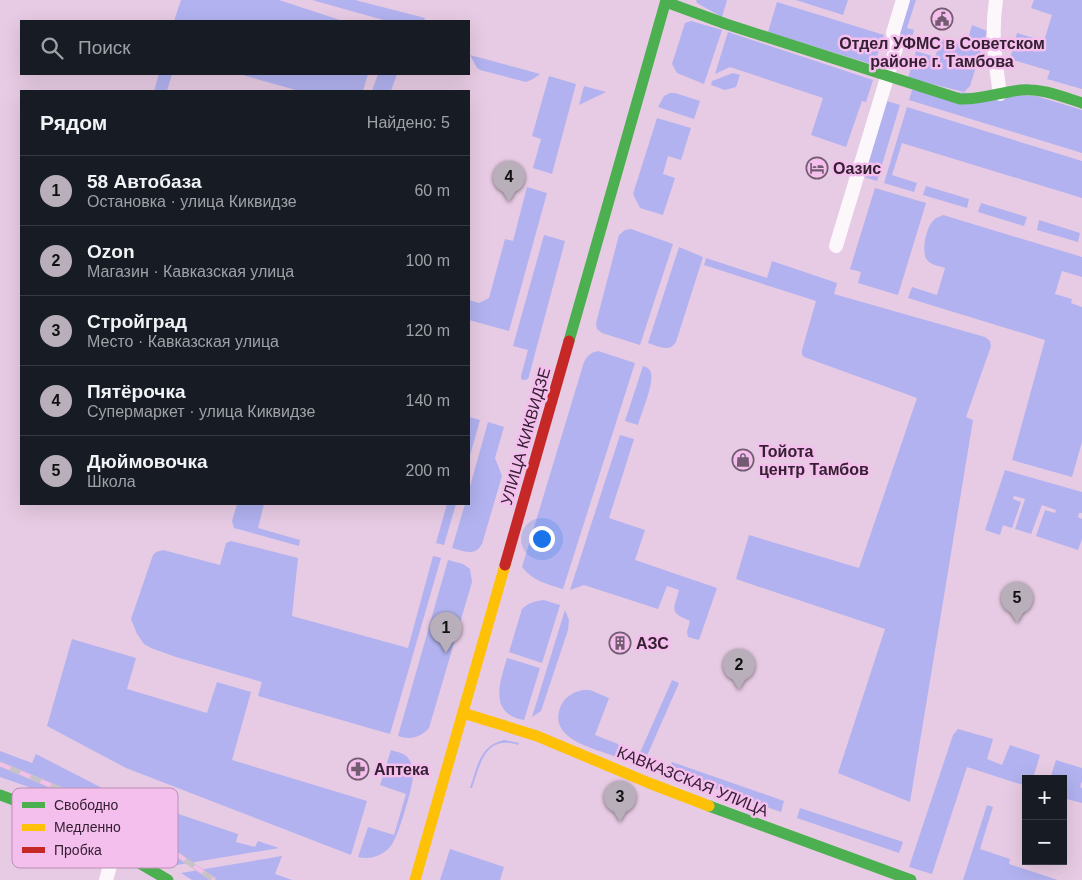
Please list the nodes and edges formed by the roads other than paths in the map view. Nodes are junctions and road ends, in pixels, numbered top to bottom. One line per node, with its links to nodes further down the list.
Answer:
1 (903, 0): 4 (street)
2 (996, 0): 5 (street)
3 (666, 1): 4 (street); 8 (street, УЛИЦА КИКВИДЗЕ)
4 (887, 76): 5 (street); 7 (street)
5 (1000, 94): 6 (street)
6 (1082, 104)
7 (836, 246)
8 (463, 713): 13 (street, УЛИЦА КИКВИДЗЕ); 14 (street, КАВКАЗСКАЯ УЛИЦА)
9 (0, 795): 10 (street)
10 (12, 799)
11 (148, 868): 12 (street)
12 (168, 880)
13 (415, 880)
14 (911, 880)

